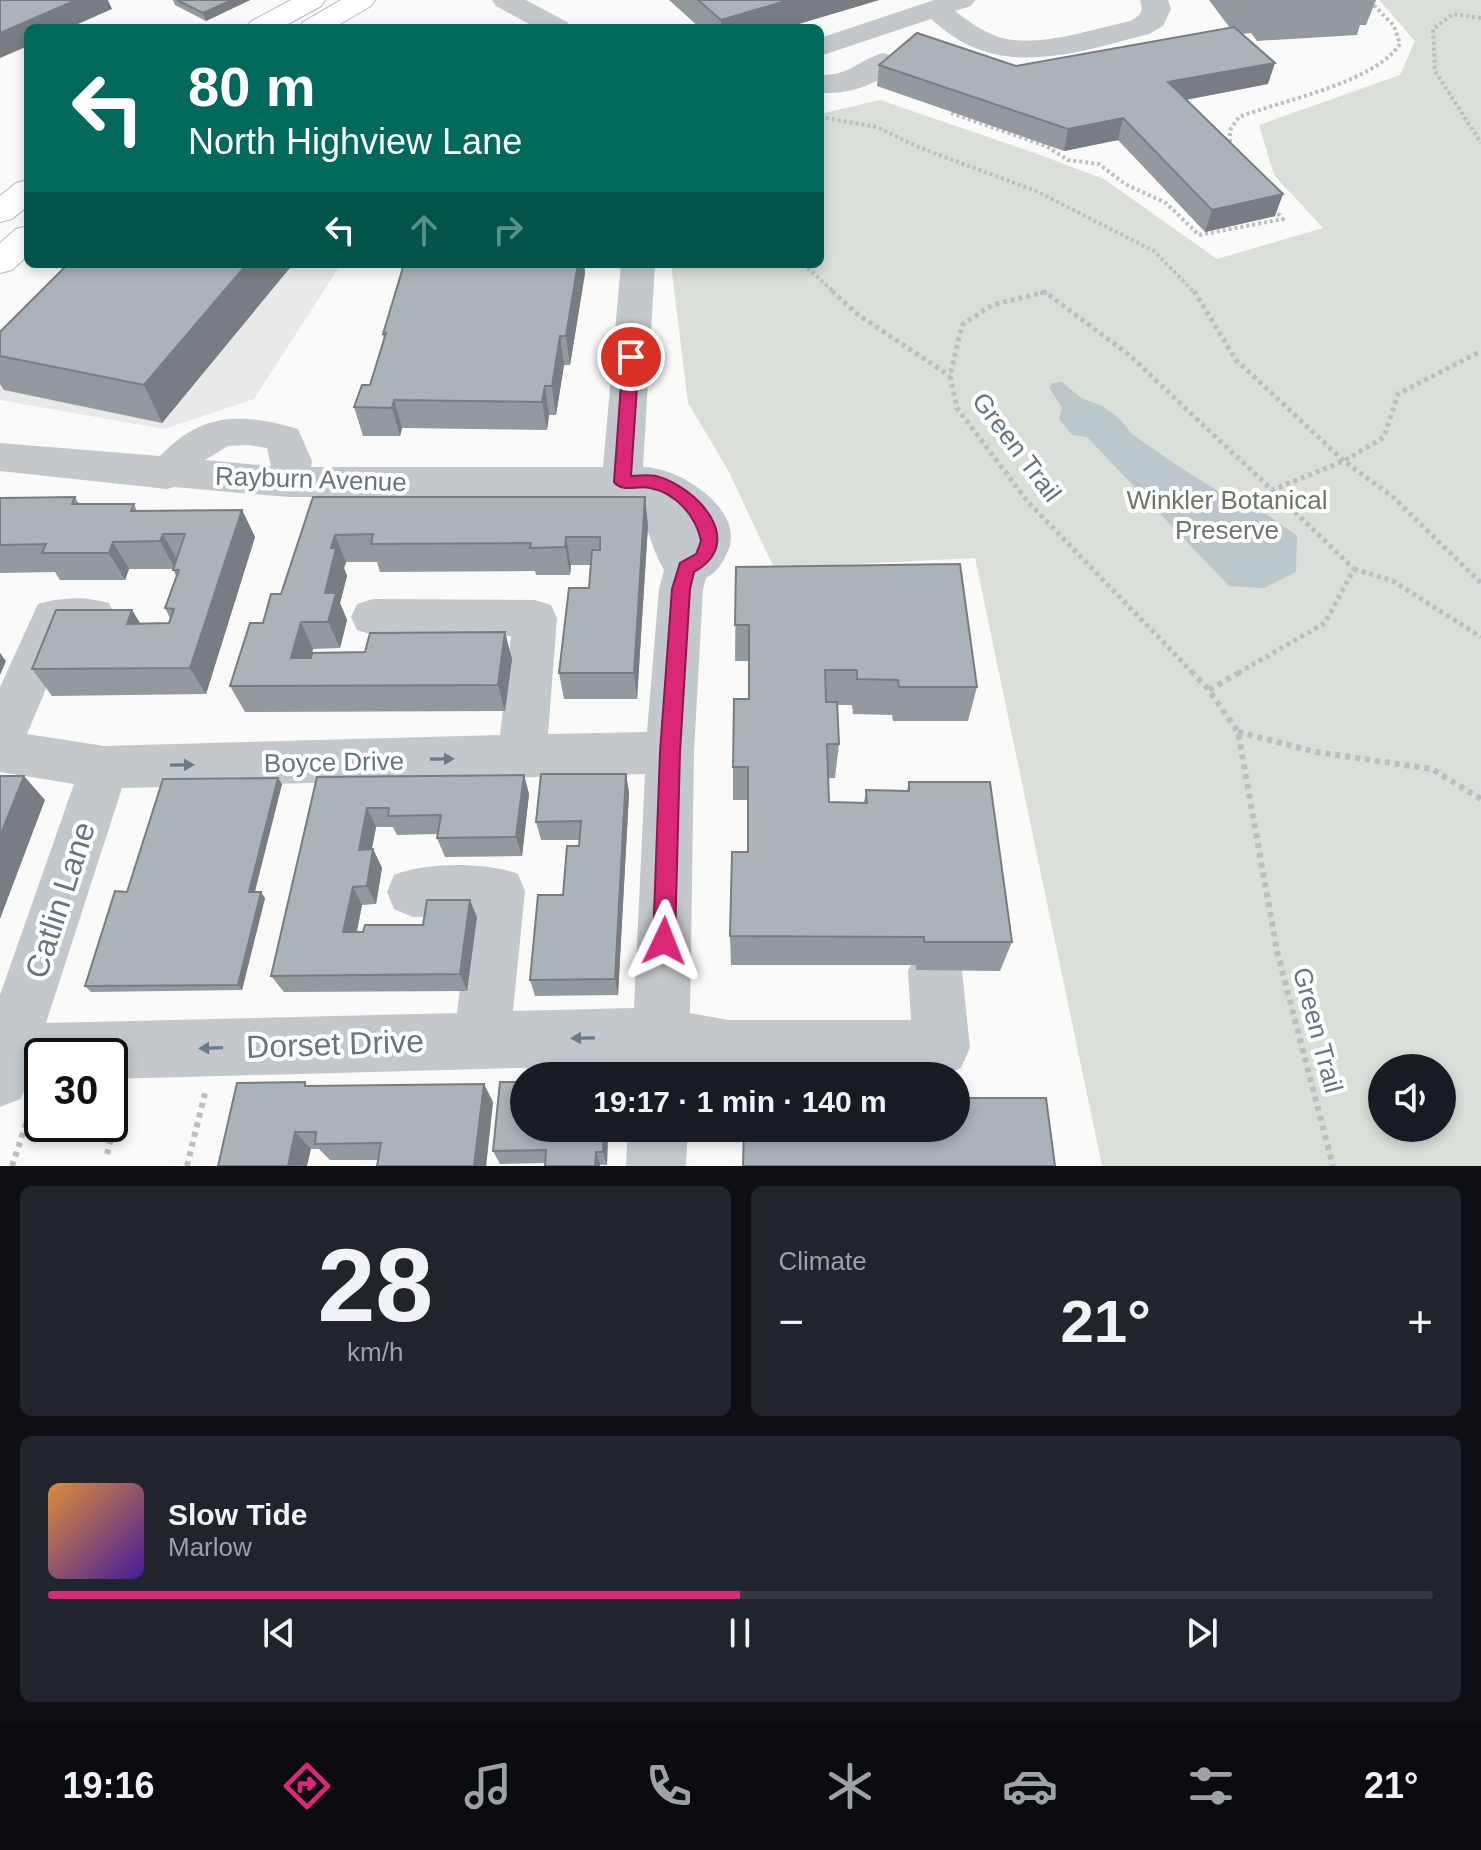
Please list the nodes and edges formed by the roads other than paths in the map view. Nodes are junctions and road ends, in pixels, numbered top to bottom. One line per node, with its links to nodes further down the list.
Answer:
1 (311, 0): 6 (main road)
2 (361, 0): 7 (main road)
3 (506, 0): 8 (street)
4 (1154, 0): 5 (street)
5 (949, 5): 9 (street)
6 (267, 24)
7 (320, 24)
8 (550, 24)
9 (824, 46)
10 (883, 62): 11 (street)
11 (824, 84)
12 (24, 193): 13 (main road)
13 (0, 212)
14 (24, 240): 15 (main road)
15 (0, 262)
16 (638, 268): 18 (street)
17 (0, 457): 18 (street, Rayburn Avenue)
18 (622, 482): 23 (street)
19 (131, 615): 21 (street)
20 (373, 617): 24 (street)
21 (0, 741)
22 (0, 751): 25 (street, Boyce Drive)
23 (670, 752): 24 (street, Boyce Drive); 29 (street)
24 (522, 757): 25 (street, Boyce Drive, one-way to 24)
25 (104, 767): 30 (street, Catlin Lane)
26 (413, 892): 28 (street)
27 (935, 971): 29 (street, Dorset Drive)
28 (482, 1040): 29 (street, Dorset Drive, one-way to 28); 30 (street, Dorset Drive, one-way to 30)
29 (660, 1056)
30 (13, 1080)
31 (657, 1142): 32 (street)
32 (656, 1166)

